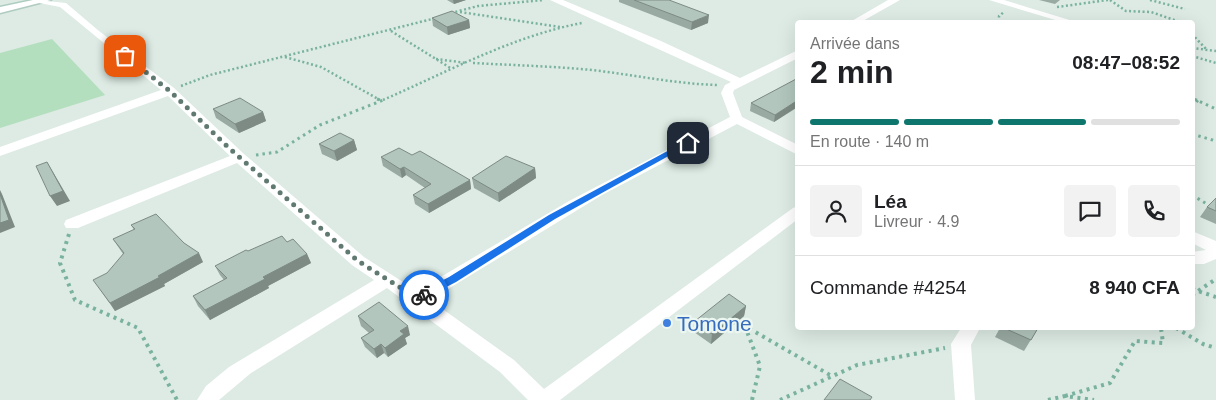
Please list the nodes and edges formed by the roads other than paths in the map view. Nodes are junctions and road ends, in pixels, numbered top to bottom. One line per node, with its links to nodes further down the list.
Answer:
1 (44, 0): 5 (street); 10 (street)
2 (555, 0): 9 (street)
3 (894, 0): 6 (street)
4 (994, 0): 7 (street)
5 (0, 10)
6 (864, 20)
7 (1064, 20)
8 (795, 55): 9 (street)
9 (737, 84): 11 (street)
10 (170, 91): 13 (street); 14 (street)
11 (737, 119): 12 (street); 20 (street)
12 (795, 149)
13 (0, 152)
14 (239, 157): 16 (street); 19 (street)
15 (795, 213): 24 (street)
16 (72, 224)
17 (1195, 239): 18 (street)
18 (1209, 255)
19 (388, 279): 20 (street); 23 (street)
20 (417, 298): 24 (street)
21 (966, 336): 22 (street)
22 (966, 399)
23 (207, 400)
24 (544, 400)

